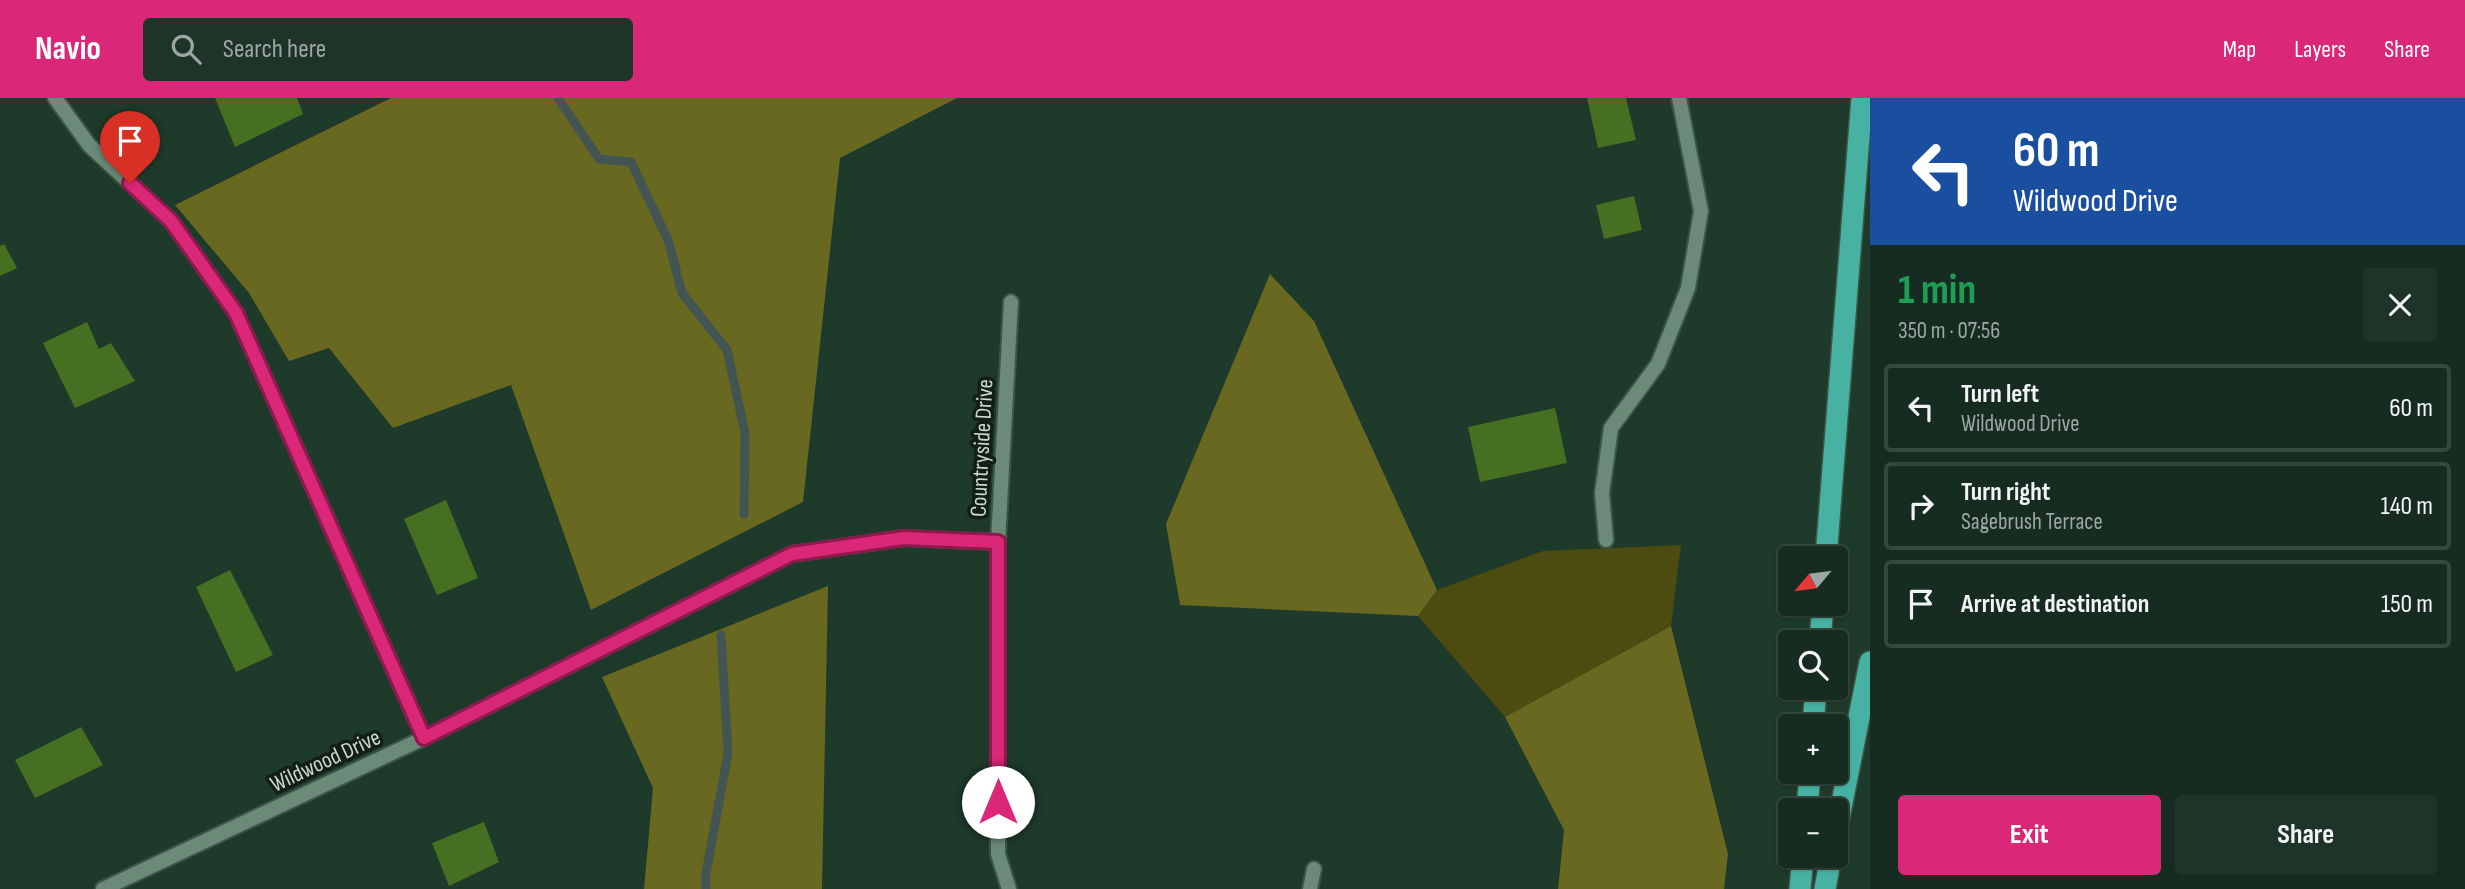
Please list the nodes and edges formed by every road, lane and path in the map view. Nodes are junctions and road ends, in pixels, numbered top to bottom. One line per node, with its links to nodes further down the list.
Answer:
1 (55, 98): 9 (street)
2 (1679, 98): 5 (street)
3 (1862, 98): 7 (highway)
4 (1011, 302): 6 (street, Countryside Drive)
5 (1606, 540)
6 (998, 542): 9 (street, Wildwood Drive); 15 (street, Countryside Drive)
7 (1827, 546)
8 (1870, 662): 10 (highway)
9 (424, 738): 14 (street, Wildwood Drive)
10 (1843, 798)
11 (1802, 868): 17 (highway)
12 (1829, 868): 18 (highway)
13 (1314, 869): 16 (street)
14 (103, 889)
15 (1009, 889)
16 (1310, 889)
17 (1800, 889)
18 (1825, 889)

